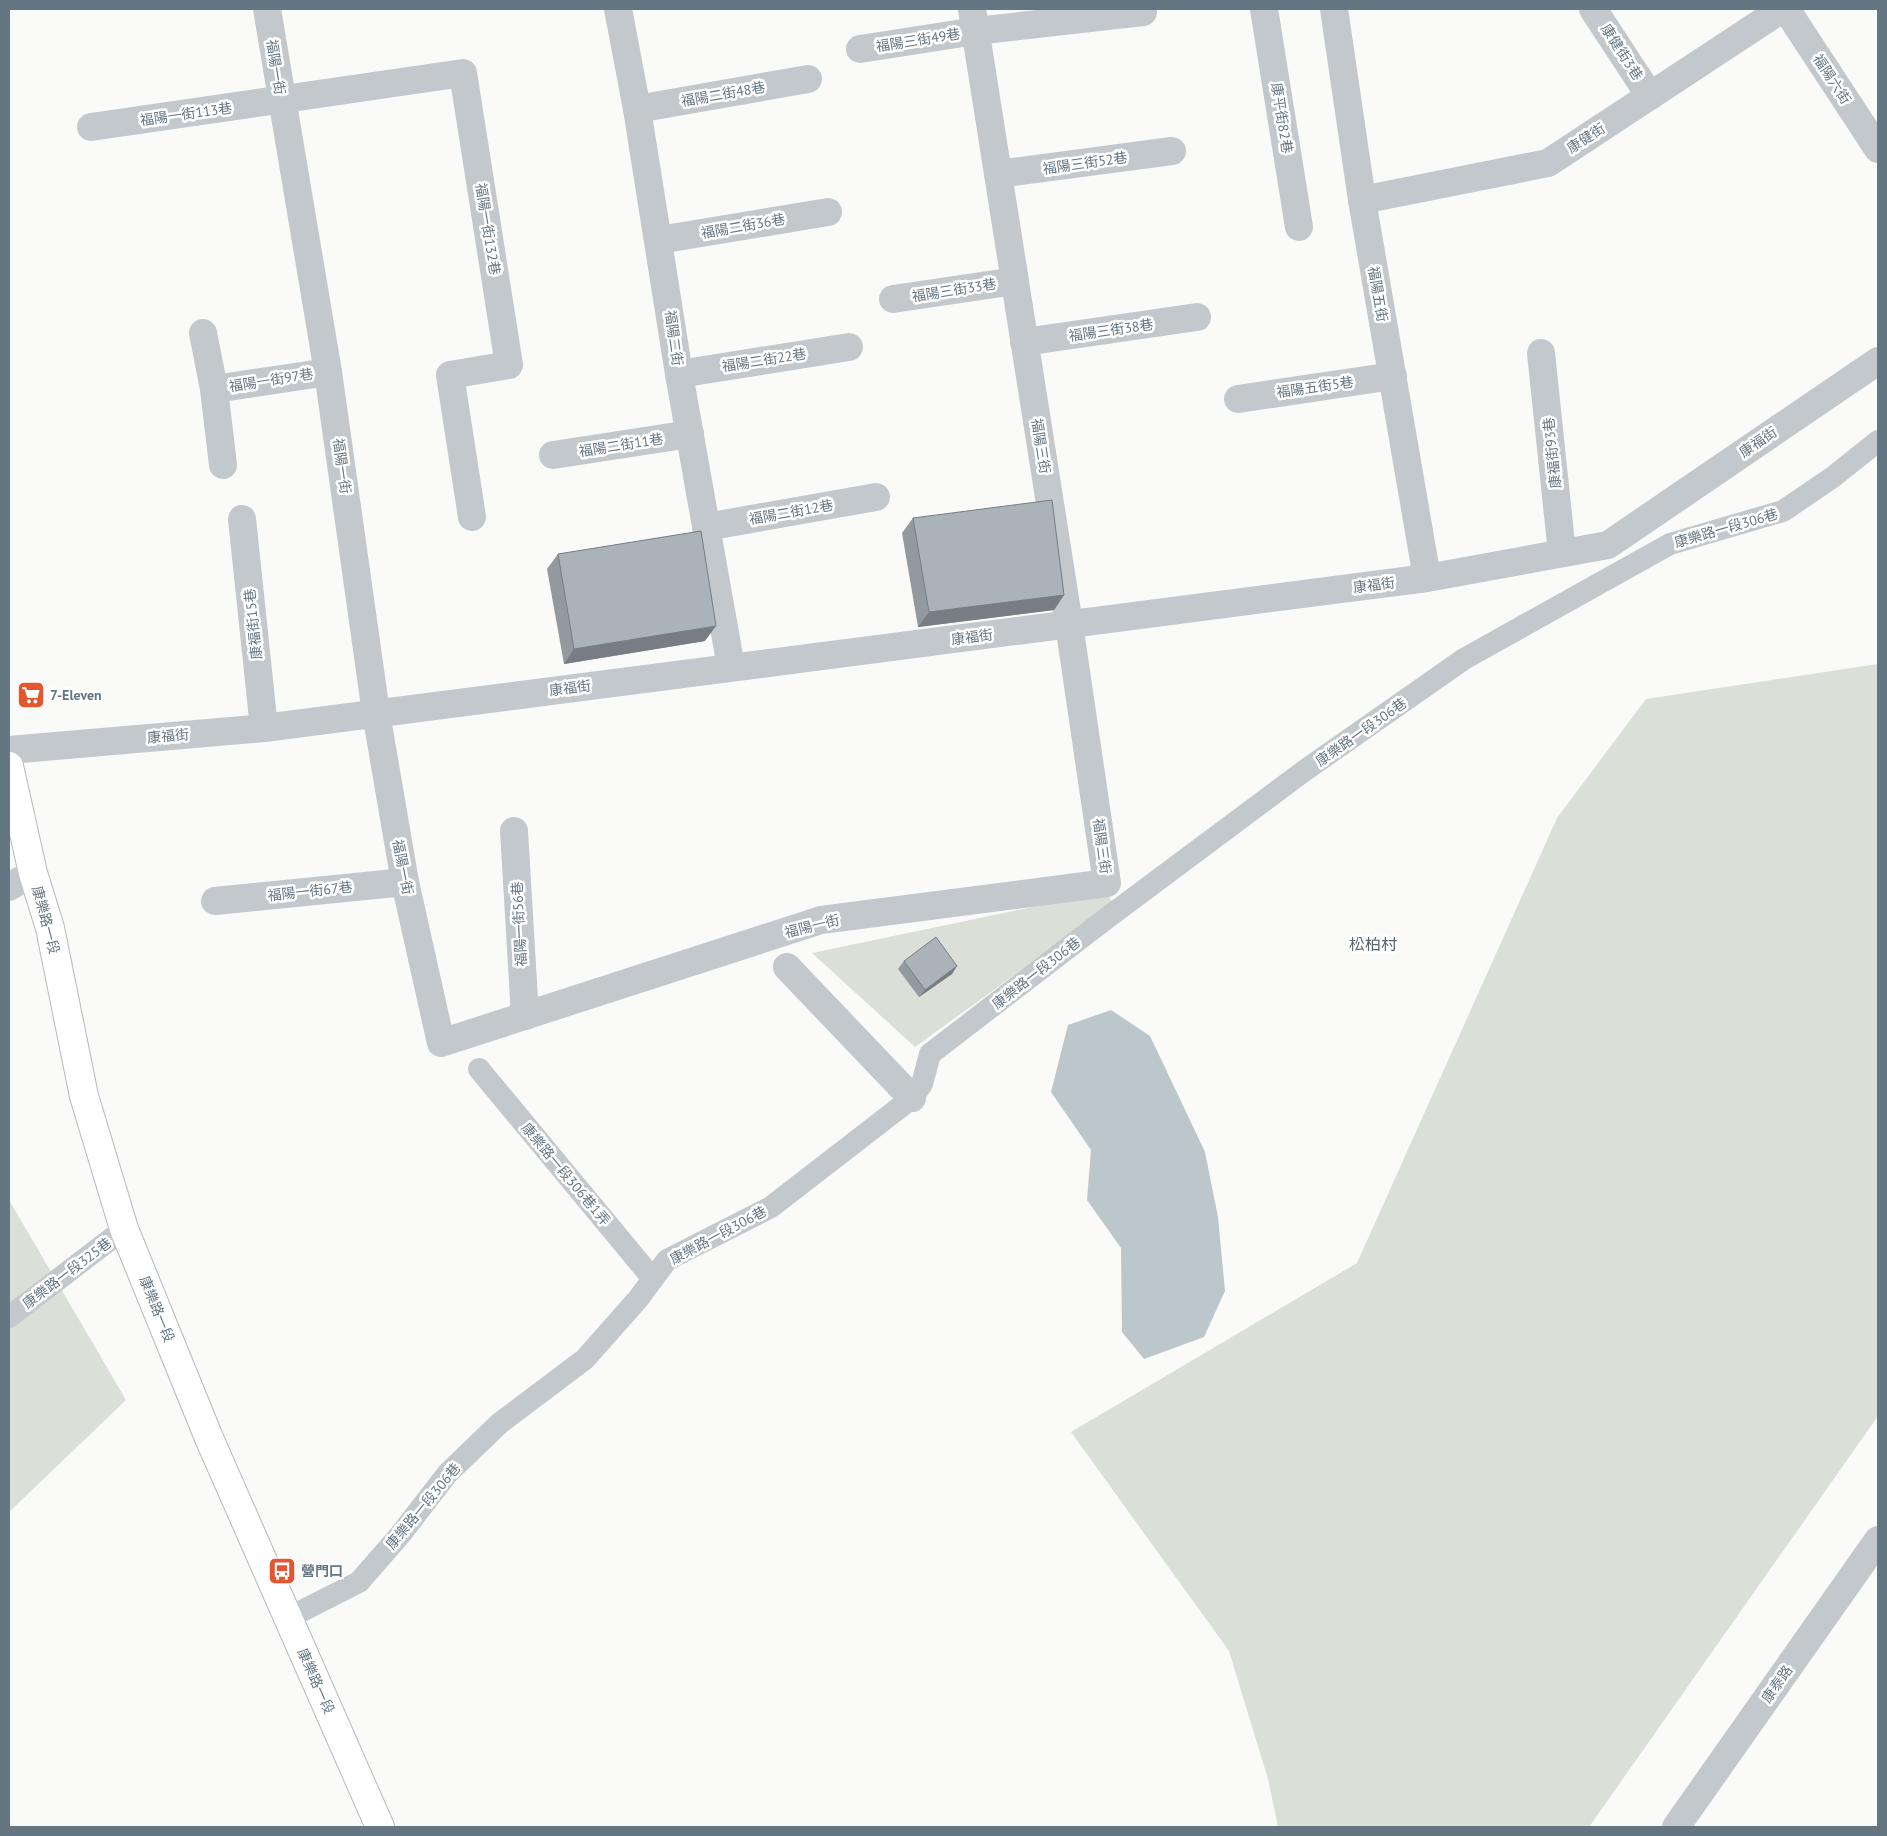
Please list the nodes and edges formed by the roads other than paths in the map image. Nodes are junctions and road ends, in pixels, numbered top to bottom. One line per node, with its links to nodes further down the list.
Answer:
1 (267, 9): 12 (street, 福陽一街)
2 (618, 9): 13 (street, 福陽二街)
3 (1264, 9): 20 (street, 康平街82巷)
4 (1334, 9): 18 (street, 福陽五街)
5 (1593, 9): 11 (street, 康健街3巷)
6 (1784, 9): 11 (street, 康健街); 15 (street, 福陽六街)
7 (1142, 12): 8 (street, 福陽三街49巷)
8 (974, 20): 9 (street, 福陽三街49巷); 17 (street, 福陽三街)
9 (860, 49)
10 (808, 79): 13 (street, 福陽二街48巷)
11 (1650, 96): 18 (street, 康健街)
12 (281, 100): 14 (street, 福陽一街113巷); 30 (street, 福陽一街); 40 (street, 福陽一街132巷)
13 (637, 109): 21 (street, 福陽二街)
14 (91, 127)
15 (1878, 149)
16 (1172, 151): 17 (street, 福陽三街52巷)
17 (998, 174): 22 (street, 福陽三街)
18 (1362, 200): 32 (street, 福陽五街)
19 (828, 212): 21 (street, 福陽二街36巷)
20 (1300, 227)
21 (659, 240): 31 (street, 福陽二街)
22 (1015, 281): 23 (street, 福陽三街33巷); 26 (street, 福陽三街)
23 (893, 299)
24 (1197, 317): 26 (street, 福陽三街38巷)
25 (203, 333): 33 (street, 福陽一街97巷)
26 (1024, 342): 45 (street, 福陽三街)
27 (850, 347): 31 (street, 福陽二街22巷)
28 (1540, 353): 43 (street, 康福街93巷)
29 (1878, 361): 43 (street, 康福街)
30 (328, 372): 33 (street, 福陽一街97巷); 47 (street, 福陽一街)
31 (679, 374): 35 (street, 福陽二街)
32 (1393, 376): 34 (street, 福陽五街5巷); 44 (street, 福陽五街)
33 (214, 389): 38 (street, 福陽一街97巷)
34 (1238, 398)
35 (690, 434): 37 (street, 福陽二街11巷); 42 (street, 福陽二街)
36 (1878, 441): 60 (lane, 康樂路一段306巷)
37 (553, 455)
38 (223, 465)
39 (876, 497): 42 (street, 福陽二街12巷)
40 (472, 517)
41 (242, 520): 48 (street, 康福街15巷)
42 (706, 527): 46 (street, 福陽二街)
43 (1562, 553): 44 (street, 康福街)
44 (1427, 578): 45 (street, 康福街)
45 (1069, 624): 46 (street, 康福街); 54 (street, 福陽三街)
46 (731, 667): 47 (street, 康福街)
47 (376, 713): 48 (street, 康福街); 53 (street, 福陽一街)
48 (264, 728): 49 (street, 康福街)
49 (9, 750)
50 (9, 766): 52 (street, 康樂路一段)
51 (514, 832): 58 (street, 福陽一街56巷)
52 (33, 873): 55 (street); 61 (street, 康樂路一段)
53 (405, 882): 56 (street, 福陽一街67巷); 58 (street, 福陽一街)
54 (1107, 883): 58 (street, 福陽一街)
55 (9, 887)
56 (215, 901)
57 (787, 967): 60 (street)
58 (525, 1016)
59 (478, 1069): 62 (lane, 康樂路一段306巷1弄)
60 (912, 1098): 62 (lane, 康樂路一段306巷)
61 (124, 1229): 63 (lane, 康樂路一段325巷); 65 (street, 康樂路一段)
62 (653, 1279): 65 (lane, 康樂路一段306巷)
63 (9, 1318)
64 (1878, 1540): 67 (street, 康泰路)
65 (288, 1618): 66 (street, 康樂路一段)
66 (377, 1826)
67 (1676, 1827)

